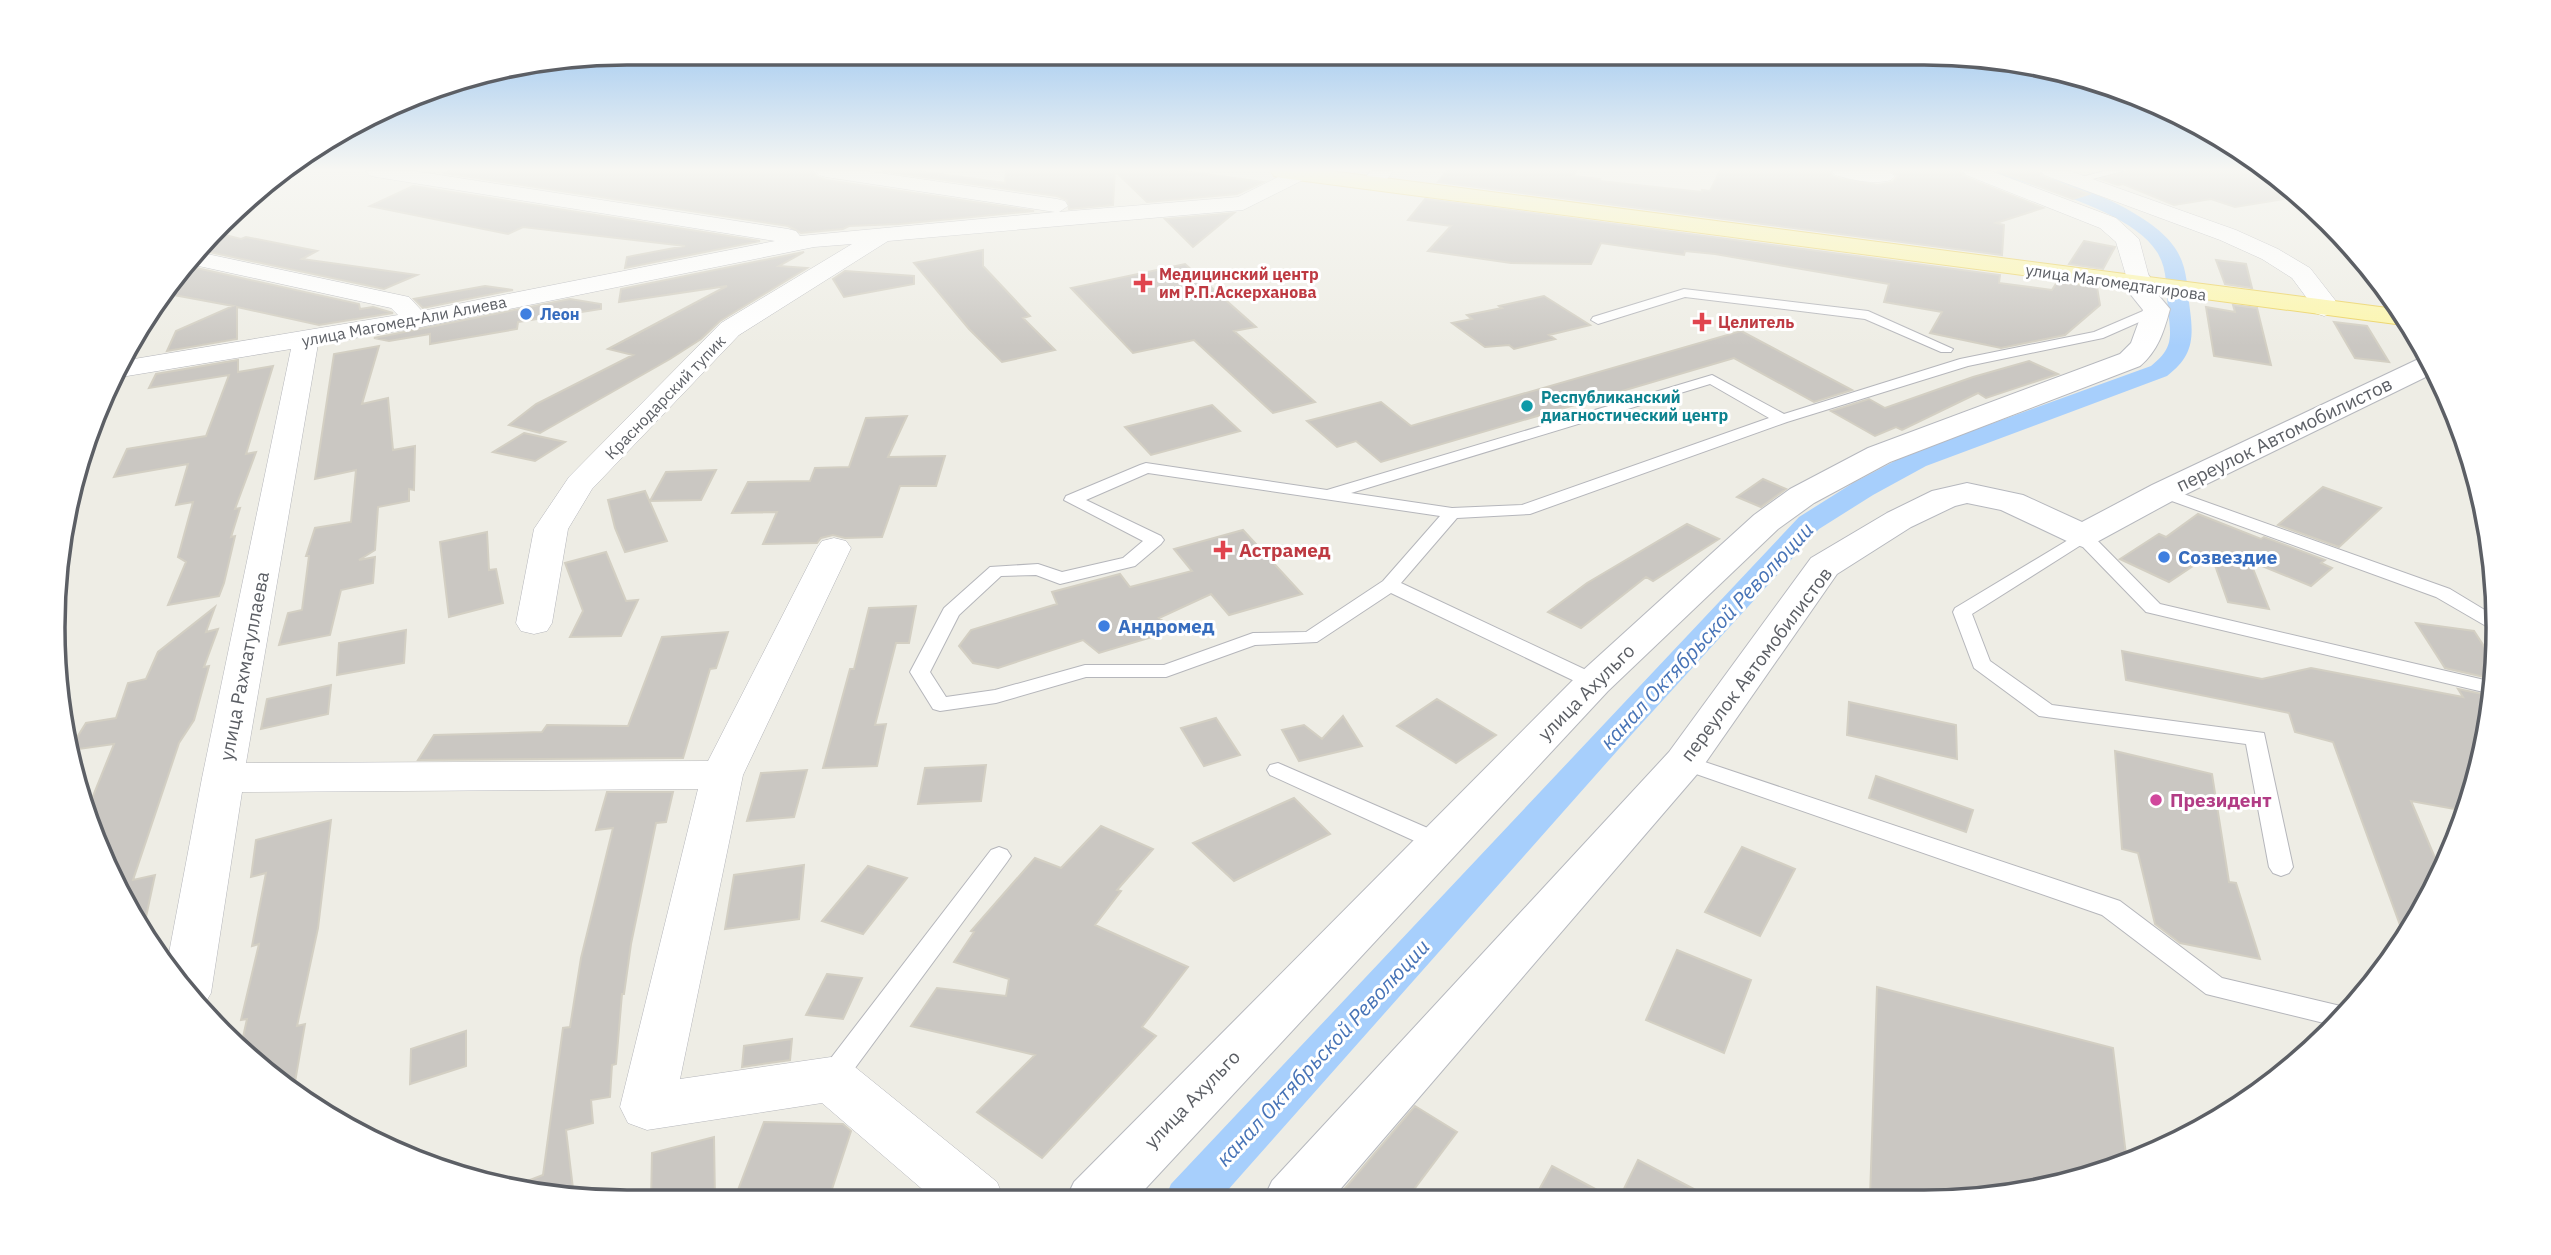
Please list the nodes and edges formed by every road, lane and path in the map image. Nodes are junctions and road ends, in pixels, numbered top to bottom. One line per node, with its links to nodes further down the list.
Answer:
1 (748, 230): 7 (street)
2 (952, 230): 6 (street, улица Магомед-Али Алиева)
3 (1745, 230): 9 (main road, улица Магомедтагирова)
4 (2116, 230): 9 (street)
5 (2213, 230): 10 (street)
6 (880, 236): 7 (street, улица Магомед-Али Алиева); 27 (street, Краснодарский тупик)
7 (814, 240): 13 (street, улица Магомед-Али Алиева)
8 (201, 260): 13 (street)
9 (2146, 287): 10 (main road, улица Магомедтагирова); 19 (lane); 28 (main road, улица Ахульго)
10 (2323, 304): 11 (main road, улица Магомедтагирова); 12 (main road, улица Магомедтагирова)
11 (2387, 309)
12 (2392, 316)
13 (416, 320): 15 (street, улица Магомед-Али Алиева)
14 (1598, 320): 16 (lane)
15 (306, 339): 18 (street, улица Магомед-Али Алиева); 33 (street, улица Рахматуллаева)
16 (1946, 349)
17 (2422, 367): 20 (main road, переулок Автомобилистов)
18 (129, 368)
19 (1782, 419): 21 (lane); 22 (lane)
20 (2164, 492): 23 (main road, переулок Автомобилистов); 26 (lane)
21 (1328, 495): 22 (lane); 25 (lane)
22 (1452, 513): 25 (lane)
23 (2083, 536): 29 (lane); 30 (main road, переулок Автомобилистов); 36 (lane)
24 (834, 548): 32 (street)
25 (1391, 585): 28 (lane)
26 (2486, 619)
27 (534, 623)
28 (1594, 682): 34 (main road, улица Ахульго)
29 (2483, 686)
30 (1684, 762): 38 (lane); 42 (main road, переулок Автомобилистов)
31 (1278, 770): 34 (lane)
32 (722, 775): 33 (street); 39 (street)
33 (223, 778): 37 (street, улица Рахматуллаева)
34 (1438, 842): 41 (main road, улица Ахульго)
35 (999, 856): 39 (lane)
36 (2281, 867)
37 (188, 979)
38 (2332, 1014)
39 (831, 1079): 40 (street)
40 (964, 1190)
41 (1106, 1190)
42 (1302, 1190)

